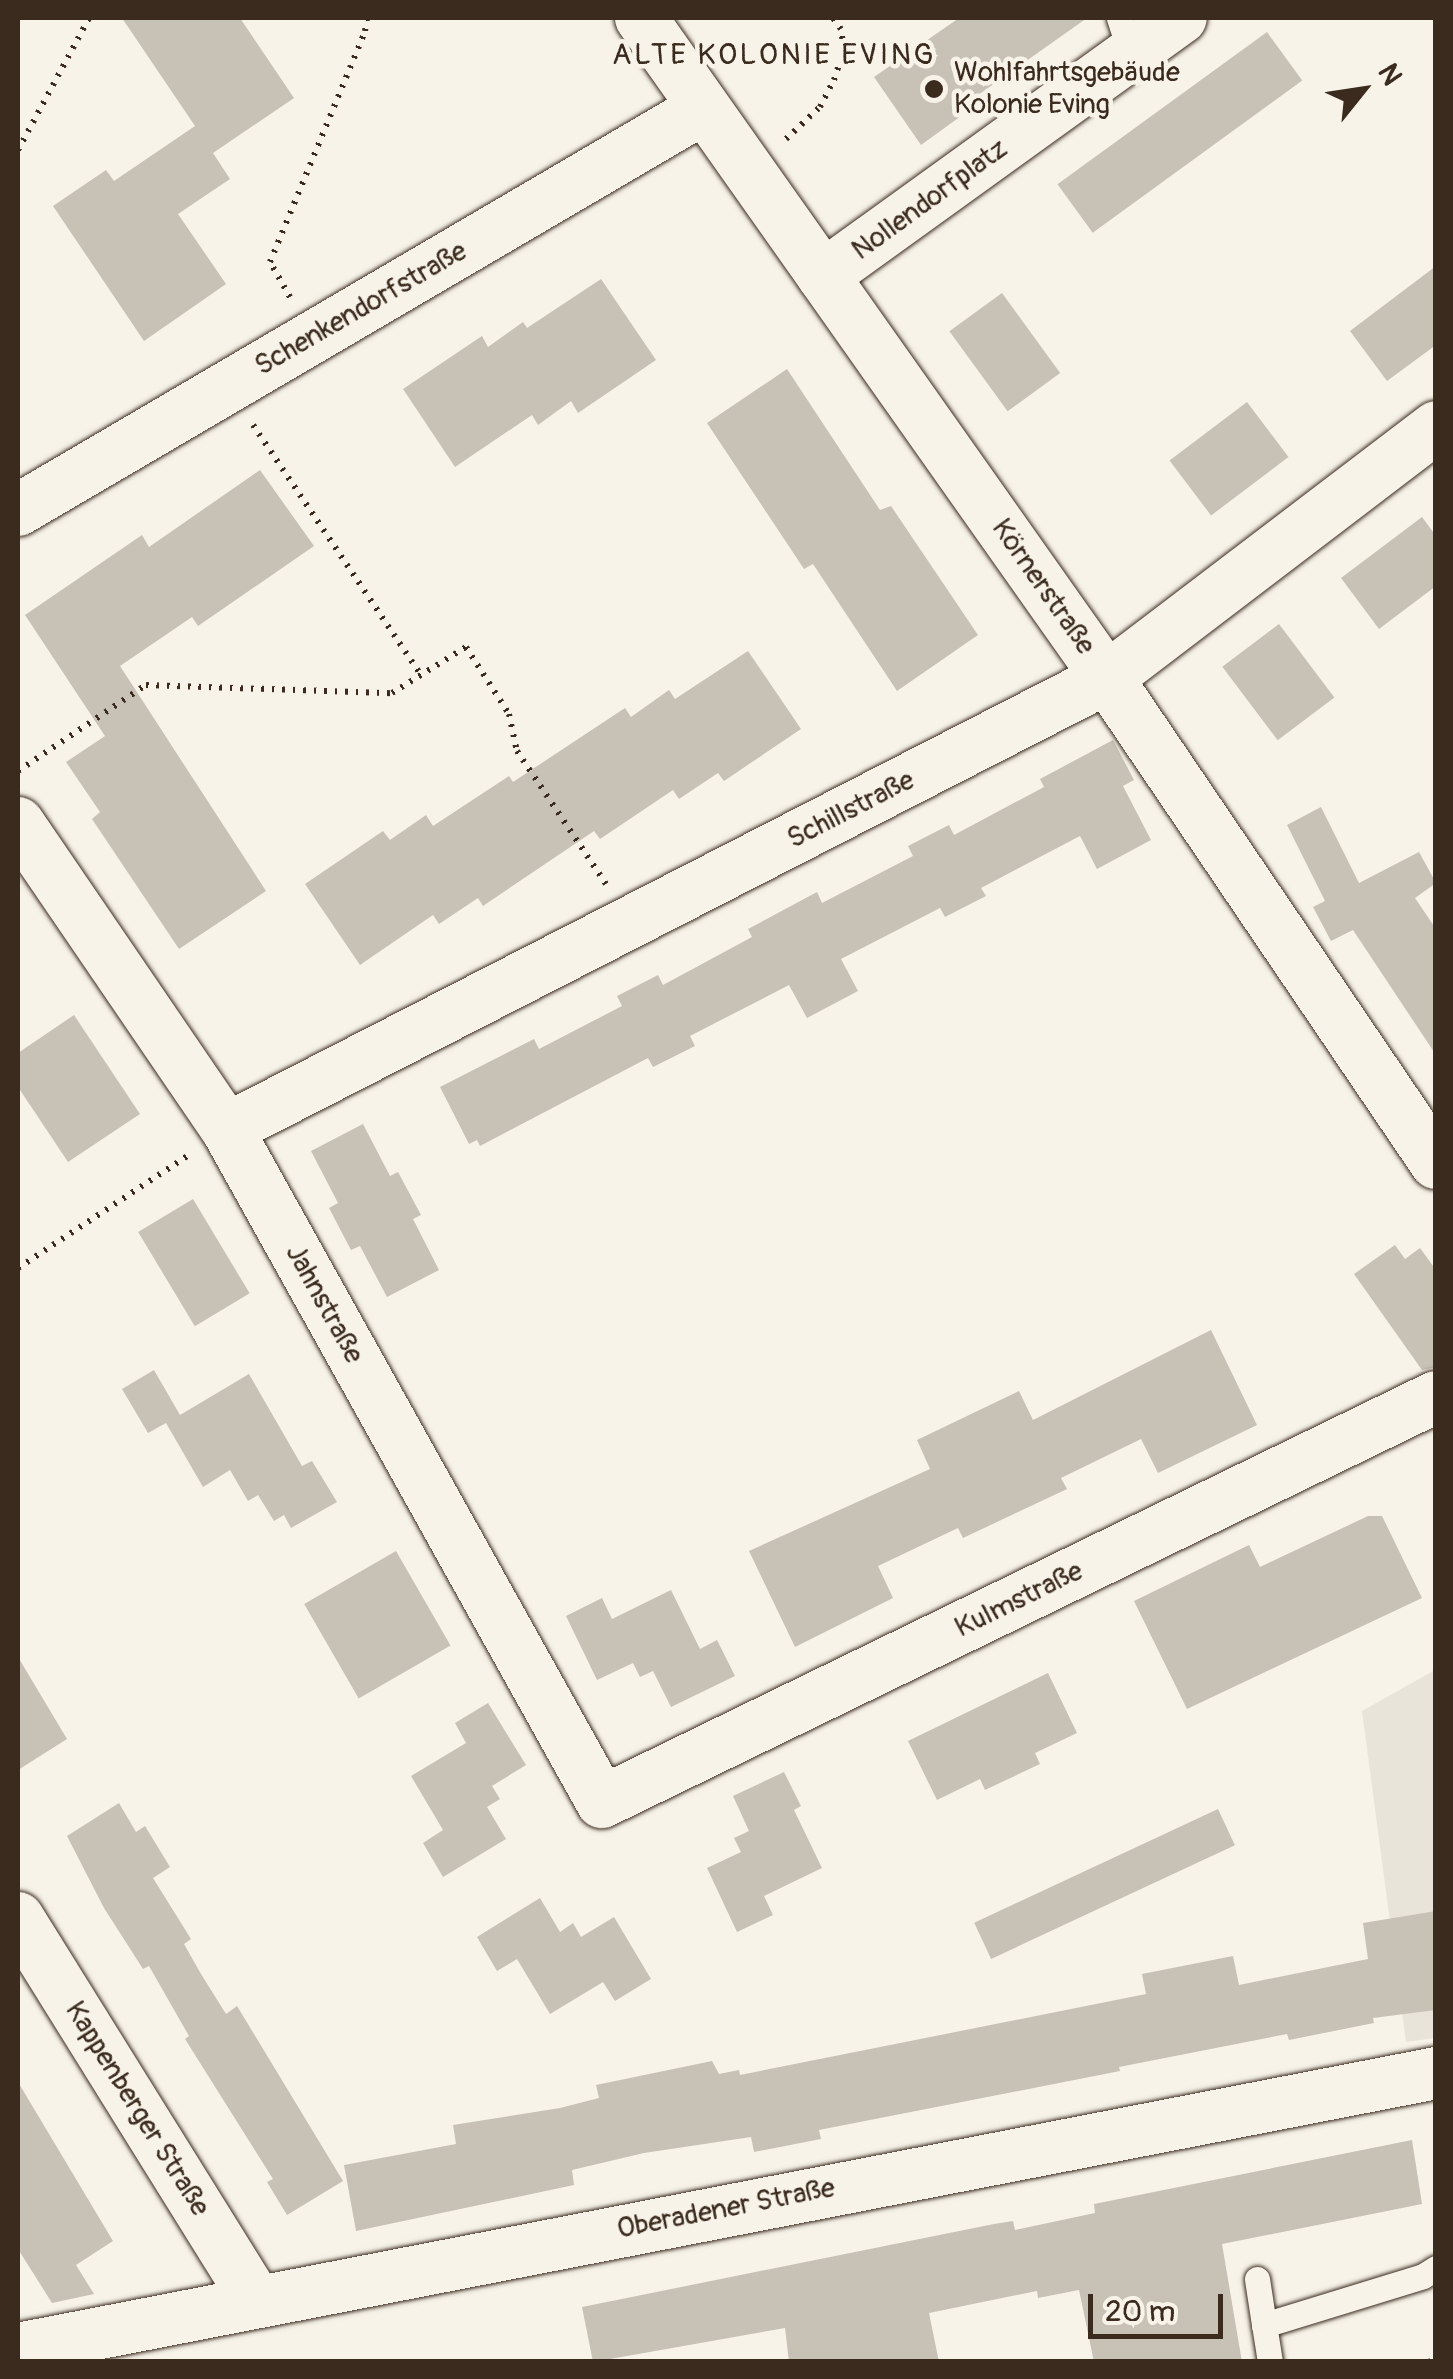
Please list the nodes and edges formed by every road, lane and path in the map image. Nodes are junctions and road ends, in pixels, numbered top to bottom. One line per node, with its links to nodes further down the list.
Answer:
1 (89, 18): 9 (path)
2 (366, 18): 11 (path)
3 (641, 18): 7 (street, Körnerstraße)
4 (833, 18): 8 (path)
5 (1181, 18): 6 (street, Nollendorfplatz)
6 (1125, 37): 10 (street, Nollendorfplatz)
7 (704, 108): 10 (street, Körnerstraße); 11 (street, Schenkendorfstraße)
8 (783, 141)
9 (18, 150)
10 (823, 276): 16 (street, Körnerstraße)
11 (313, 337): 12 (street, Schenkendorfstraße)
12 (228, 387): 14 (street, Schenkendorfstraße); 15 (path)
13 (1436, 427): 16 (street, Schillstraße)
14 (18, 510)
15 (421, 675): 17 (path); 19 (path)
16 (1107, 678): 19 (street, Schillstraße); 21 (street, Körnerstraße)
17 (18, 772)
18 (18, 822): 20 (street, Jahnstraße)
19 (631, 922): 20 (street, Schillstraße)
20 (226, 1130): 22 (path); 24 (street, Jahnstraße)
21 (1436, 1164)
22 (18, 1268)
23 (1436, 1397): 24 (street, Kulmstraße)
24 (602, 1802)
25 (18, 1918): 29 (street, Kappenberger Straße)
26 (1436, 2072): 29 (street, Oberadener Straße)
27 (1436, 2268): 30 (lane)
28 (1257, 2279): 30 (lane)
29 (256, 2301): 31 (street, Oberadener Straße)
30 (1264, 2325): 33 (lane)
31 (18, 2349)
32 (1436, 2360): 34 (path)
33 (1270, 2362)
34 (1428, 2362)

